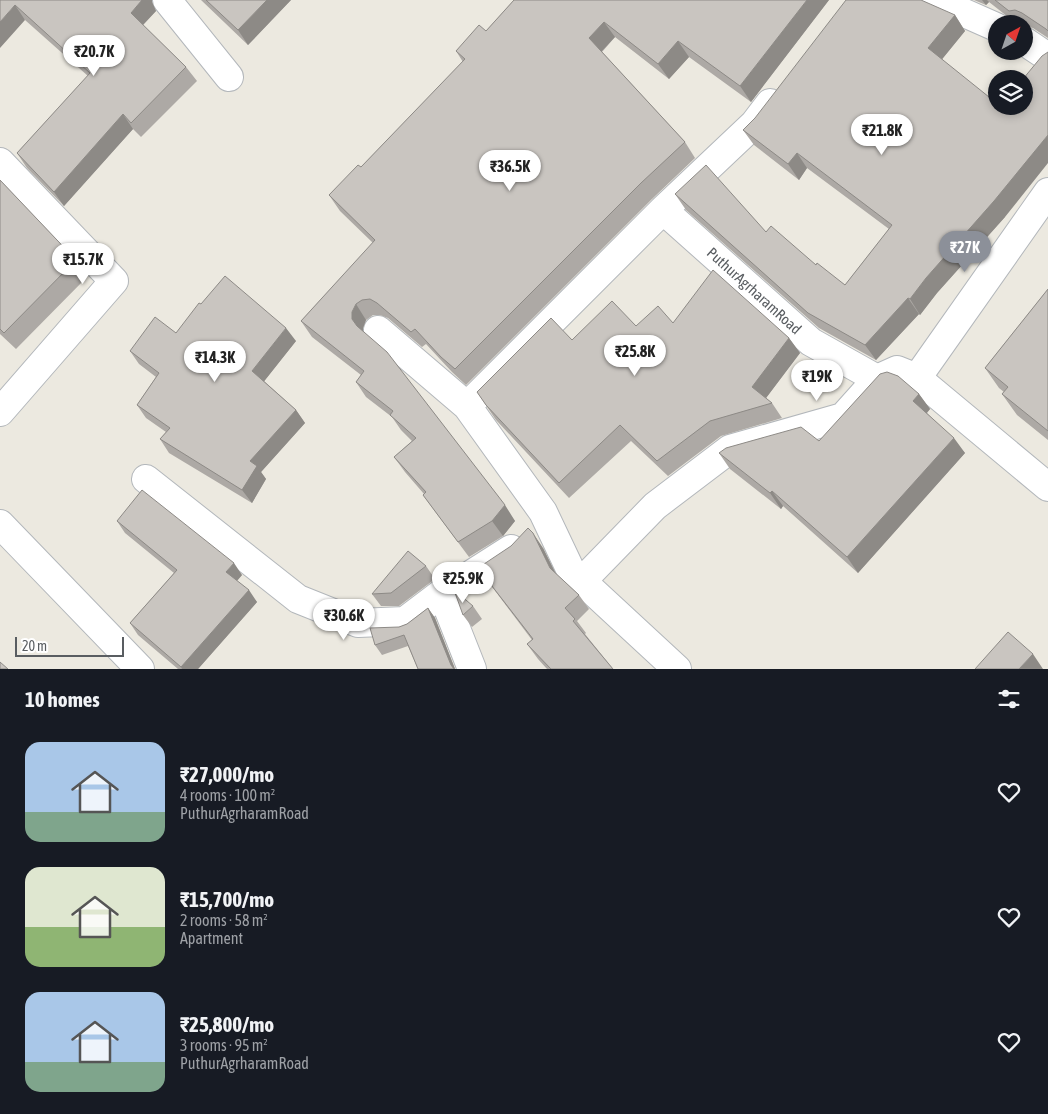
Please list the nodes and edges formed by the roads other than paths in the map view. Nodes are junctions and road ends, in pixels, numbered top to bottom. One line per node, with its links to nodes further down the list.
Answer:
1 (167, 0): 6 (street)
2 (935, 0): 3 (street)
3 (988, 23)
4 (1033, 47): 5 (street)
5 (1048, 57)
6 (229, 77)
7 (784, 85): 10 (street)
8 (0, 162): 15 (street)
9 (1048, 192): 12 (street)
10 (662, 210): 13 (street, PuthurAgrharamRoad); 14 (street)
11 (378, 330): 14 (street)
12 (917, 378): 13 (street); 17 (street)
13 (877, 379): 20 (street)
14 (467, 406): 18 (street)
15 (0, 412)
16 (146, 479): 21 (street)
17 (1048, 487)
18 (543, 512): 20 (street); 21 (street)
19 (0, 524): 22 (street)
20 (582, 581): 24 (street)
21 (442, 593): 23 (street)
22 (140, 669)
23 (472, 669)
24 (677, 669)

